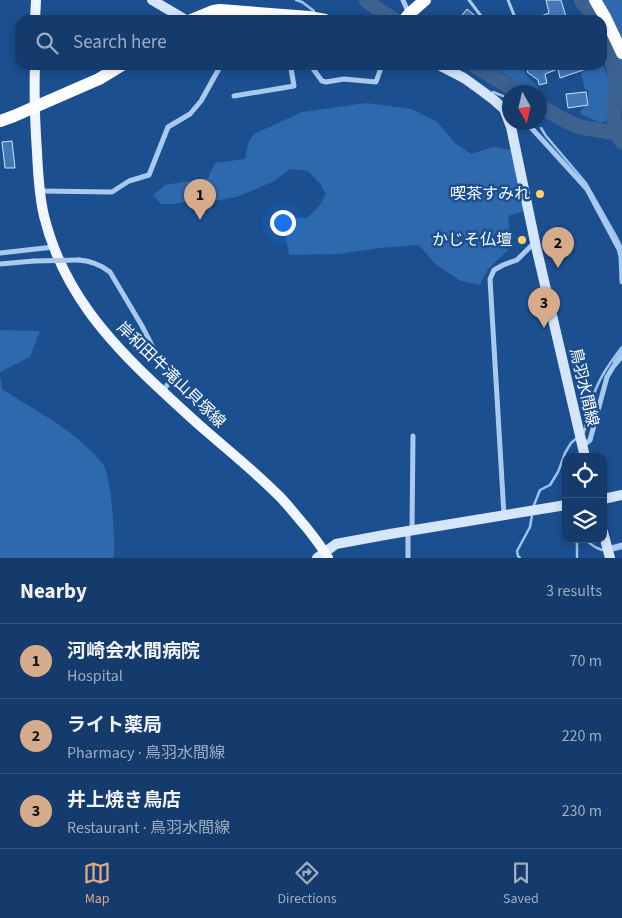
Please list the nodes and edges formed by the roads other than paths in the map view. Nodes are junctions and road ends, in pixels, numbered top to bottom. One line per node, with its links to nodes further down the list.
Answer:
1 (36, 0): 8 (main road)
2 (152, 0): 9 (street)
3 (403, 0): 12 (street)
4 (425, 0): 13 (highway)
5 (469, 0): 14 (lane)
6 (508, 0): 15 (lane)
7 (595, 0): 16 (highway)
8 (35, 15)
9 (178, 15)
10 (203, 15): 11 (highway)
11 (290, 15)
12 (406, 15)
13 (408, 15)
14 (480, 15)
15 (514, 15)
16 (604, 15)
17 (607, 21): 18 (highway)
18 (622, 53)
19 (35, 70): 28 (main road, 岸和田牛滝山貝塚線)
20 (114, 70): 28 (highway)
21 (218, 70): 32 (street)
22 (291, 70): 26 (street)
23 (314, 70): 24 (street)
24 (380, 70)
25 (448, 70): 27 (street, 鳥羽水間線)
26 (234, 96)
27 (502, 107)
28 (34, 108): 29 (highway); 32 (main road, 岸和田牛滝山貝塚線)
29 (0, 121)
30 (512, 130): 33 (street, 鳥羽水間線)
31 (533, 130): 36 (street)
32 (40, 191): 34 (main road, 岸和田牛滝山貝塚線)
33 (535, 242): 42 (street, 鳥羽水間線); 47 (street)
34 (54, 247): 35 (street); 40 (main road, 岸和田牛滝山貝塚線)
35 (0, 253)
36 (621, 255): 38 (street)
37 (0, 264): 40 (street, bridge)
38 (622, 282)
39 (622, 356): 42 (street)
40 (163, 391): 51 (main road, 岸和田牛滝山貝塚線)
41 (413, 436): 48 (street)
42 (583, 446): 43 (street, 鳥羽水間線)
43 (584, 453)
44 (622, 495): 45 (street)
45 (607, 498)
46 (562, 506): 47 (street)
47 (504, 515): 48 (street)
48 (410, 531): 51 (street); 52 (street)
49 (622, 545): 50 (street)
50 (609, 554)
51 (323, 556)
52 (408, 558)

